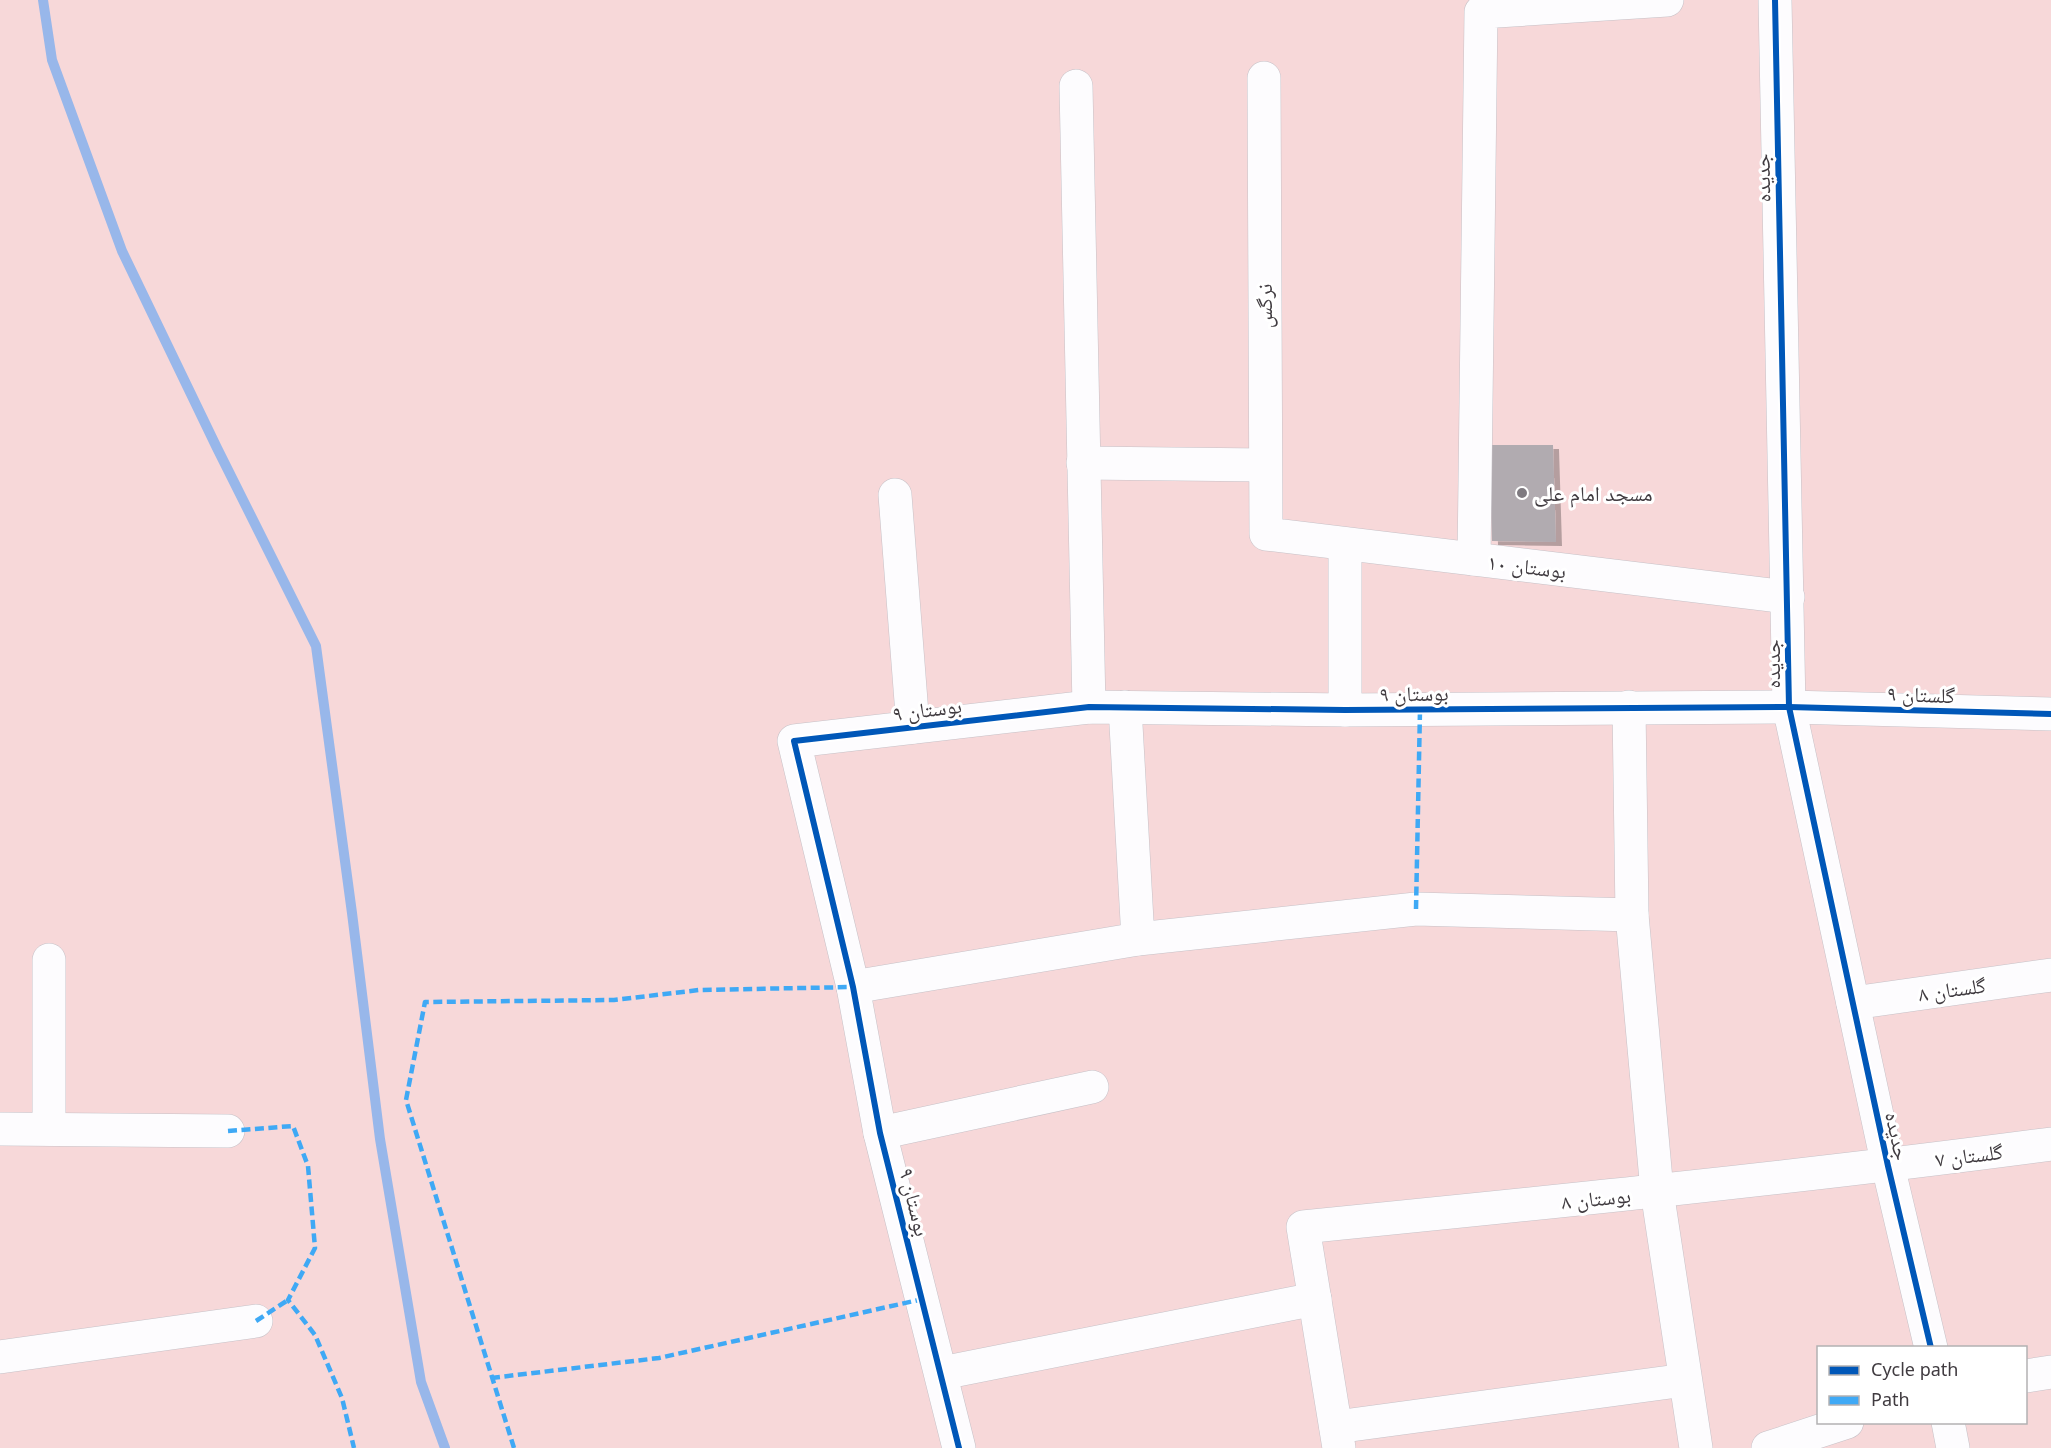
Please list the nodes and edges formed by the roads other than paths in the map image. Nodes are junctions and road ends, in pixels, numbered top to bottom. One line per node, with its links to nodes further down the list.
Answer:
1 (1667, 0): 3 (street)
2 (1775, 0): 12 (street, جدیده)
3 (1593, 2): 11 (street)
4 (1264, 78): 7 (street, نرگس)
5 (1076, 86): 6 (street)
6 (1083, 463): 7 (street); 13 (street)
7 (1264, 465): 9 (street, نرگس)
8 (895, 495): 19 (street)
9 (1266, 534): 10 (street, بوستان ۱۰)
10 (1345, 544): 11 (street, بوستان ۱۰); 17 (street)
11 (1474, 559): 12 (street, بوستان ۱۰)
12 (1788, 597): 16 (street, جدیده)
13 (1089, 707): 14 (street, بوستان ۹); 19 (street, بوستان ۹)
14 (1125, 707): 17 (street, بوستان ۹); 21 (street)
15 (1629, 707): 16 (street, بوستان ۹); 17 (street, بوستان ۹); 20 (street)
16 (1789, 707): 18 (street, گلستان ۹); 25 (street, جدیده)
17 (1345, 710)
18 (2051, 714)
19 (913, 727): 24 (street, بوستان ۹)
20 (1632, 915): 21 (street); 33 (street)
21 (1138, 939): 24 (street)
22 (49, 960): 28 (street)
23 (2051, 975): 25 (street, گلستان ۸)
24 (854, 987): 30 (street, بوستان ۹)
25 (1852, 1003): 32 (street, جدیده)
26 (1092, 1087): 30 (street)
27 (0, 1129): 28 (street)
28 (49, 1129): 29 (street)
29 (228, 1131)
30 (880, 1133): 39 (street, بوستان ۹)
31 (2051, 1144): 32 (street, گلستان ۷)
32 (1888, 1166): 33 (street, بوستان ۸); 36 (street, جدیده)
33 (1657, 1191): 34 (street, بوستان ۸); 41 (street)
34 (1315, 1299): 39 (street); 44 (street)
35 (256, 1321): 37 (street)
36 (1931, 1346)
37 (0, 1358)
38 (2051, 1371): 40 (street)
39 (942, 1373): 45 (street, بوستان ۹)
40 (2027, 1376)
41 (1685, 1380): 44 (street); 46 (street)
42 (1840, 1424): 47 (street)
43 (1947, 1424): 48 (street)
44 (1337, 1437)
45 (960, 1448)
46 (1696, 1448)
47 (1768, 1448)
48 (1953, 1448)

